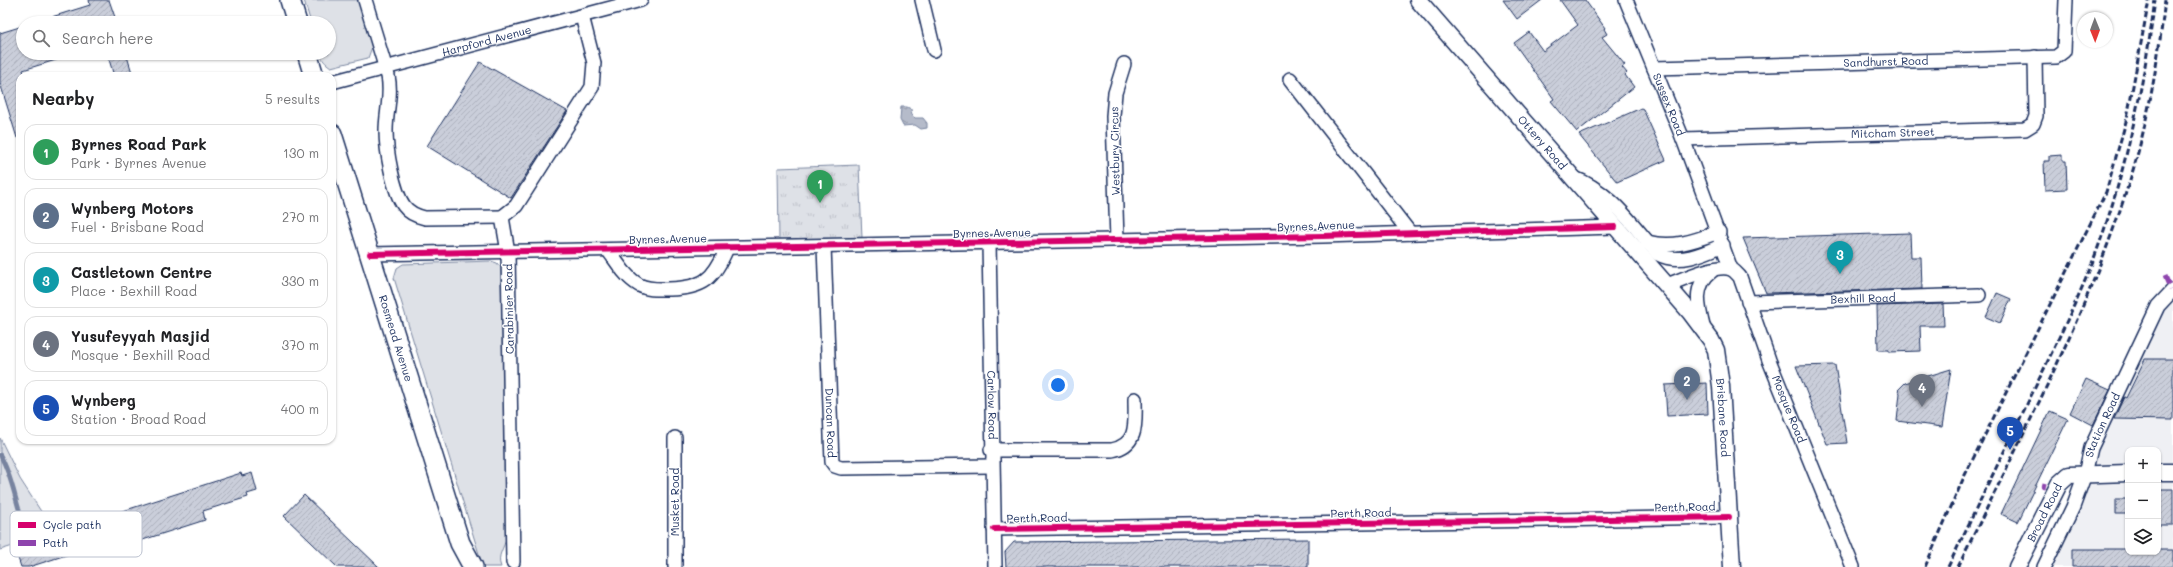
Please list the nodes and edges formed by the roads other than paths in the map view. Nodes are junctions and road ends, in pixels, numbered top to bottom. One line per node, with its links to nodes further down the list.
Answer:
1 (290, 0): 8 (main road)
2 (365, 0): 14 (street)
3 (641, 0): 9 (street, Harpford Avenue)
4 (922, 0): 10 (street)
5 (1418, 0): 21 (street, Ottery Road)
6 (1626, 0): 15 (street, Sussex Road)
7 (2066, 0): 11 (street, Sandhurst Road)
8 (296, 16)
9 (582, 16): 14 (street, Harpford Avenue); 22 (street)
10 (934, 50)
11 (2035, 57): 15 (street, Sandhurst Road); 19 (street, Mitcham Street)
12 (309, 60): 16 (main road)
13 (1124, 64): 26 (street, Westbury Circus)
14 (385, 68): 18 (street, Harpford Avenue); 22 (street)
15 (1654, 68): 19 (street, Sussex Road)
16 (313, 72)
17 (1290, 79): 24 (street)
18 (336, 81)
19 (1684, 139): 25 (street, Sussex Road)
20 (336, 147): 32 (main road, Rosmead Avenue)
21 (1572, 177): 23 (street, Ottery Road); 25 (street)
22 (502, 217): 31 (street, Carabinier Road)
23 (1615, 227): 24 (street, Byrnes Avenue); 35 (street, Ottery Road)
24 (1410, 234): 26 (street, Byrnes Avenue)
25 (1721, 238): 33 (street, Mosque Road)
26 (1117, 240): 27 (street, Byrnes Avenue)
27 (989, 243): 28 (street, Byrnes Avenue); 42 (street, Carlow Road)
28 (824, 246): 29 (street, Byrnes Avenue); 43 (street, Duncan Road)
29 (727, 248): 30 (street, Byrnes Avenue); 30 (street)
30 (608, 250): 31 (street, Byrnes Avenue)
31 (508, 252): 32 (street, Byrnes Avenue); 51 (street, Carabinier Road)
32 (370, 254): 50 (main road, Rosmead Avenue)
33 (1731, 269): 34 (street); 38 (street, Mosque Road)
34 (1713, 270): 35 (street); 39 (street)
35 (1667, 285): 39 (street, Brisbane Road)
36 (2173, 290): 47 (street, Station Road)
37 (1979, 295): 38 (street, Bexhill Road)
38 (1748, 302): 57 (street, Mosque Road)
39 (1705, 331): 48 (street, Brisbane Road)
40 (1135, 400): 42 (street)
41 (675, 438): 54 (street, Musket Road)
42 (991, 450): 43 (street, Carlow Road)
43 (992, 466): 49 (street, Carlow Road)
44 (2161, 472): 45 (street)
45 (2173, 472)
46 (2125, 473): 47 (street, Broad Road)
47 (2085, 474): 58 (street, Broad Road); 59 (street, Station Road)
48 (1729, 517): 49 (street, Perth Road); 56 (street, Brisbane Road)
49 (994, 529): 55 (street, Carlow Road)
50 (460, 543): 52 (main road, Rosmead Avenue); 53 (main road, Rosmead Avenue)
51 (513, 562)
52 (460, 567)
53 (472, 567)
54 (675, 567)
55 (995, 567)
56 (1732, 567)
57 (1853, 567)
58 (2017, 567)
59 (2044, 567)

